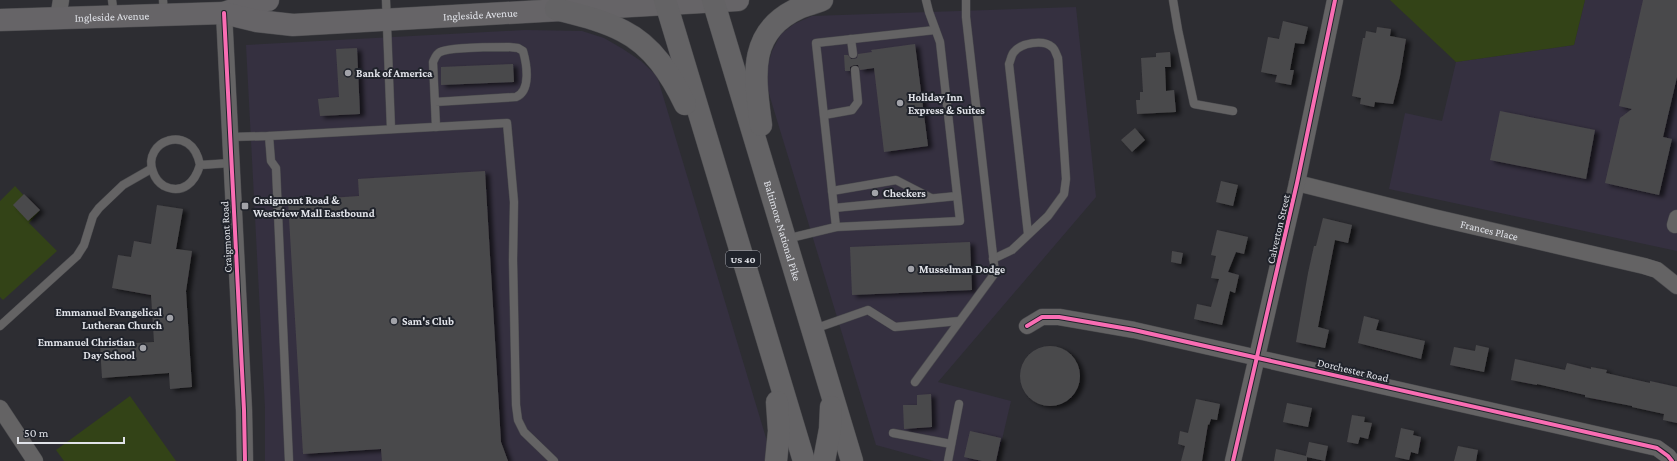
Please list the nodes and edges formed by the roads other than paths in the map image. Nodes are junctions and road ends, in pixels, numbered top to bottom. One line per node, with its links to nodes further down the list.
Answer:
1 (268, 0): 15 (main road, Ingleside Avenue)
2 (713, 0): 3 (main road, Ingleside Avenue); 9 (main road, Ingleside Avenue); 33 (main road, Baltimore National Pike)
3 (738, 0)
4 (822, 0): 33 (main road)
5 (926, 0): 17 (lane)
6 (966, 0): 41 (lane)
7 (1173, 0): 22 (lane)
8 (1335, 0): 32 (street, Calverton Street)
9 (665, 2): 13 (main road, Ingleside Avenue); 28 (main road, US 40)
10 (163, 7): 11 (main road, Ingleside Avenue); 15 (main road, Ingleside Avenue)
11 (113, 8): 12 (main road, Ingleside Avenue)
12 (60, 9): 16 (main road, Ingleside Avenue)
13 (556, 9): 14 (main road, Ingleside Avenue); 28 (main road)
14 (386, 10): 15 (main road, Ingleside Avenue); 25 (lane)
15 (210, 11): 27 (street, Craigmont Road)
16 (0, 20)
17 (935, 30): 18 (lane); 35 (lane)
18 (851, 39): 19 (lane); 23 (lane)
19 (853, 54)
20 (855, 70): 23 (lane)
21 (435, 102): 21 (lane); 24 (lane)
22 (1233, 111)
23 (824, 115): 34 (lane)
24 (436, 126): 25 (lane); 58 (lane)
25 (391, 129): 26 (lane)
26 (269, 136): 27 (lane); 57 (lane)
27 (230, 137): 29 (street, Craigmont Road)
28 (712, 156): 48 (main road, US 40)
29 (231, 163): 30 (lane); 56 (street, Craigmont Road)
30 (200, 165): 31 (lane); 31 (lane)
31 (151, 169): 44 (lane)
32 (1297, 183): 42 (street, Frances Place); 47 (street, Calverton Street)
33 (769, 188): 40 (main road, Baltimore National Pike)
34 (832, 191): 36 (lane); 37 (lane)
35 (958, 196): 36 (lane); 38 (lane)
36 (931, 198): 37 (lane)
37 (834, 208): 38 (lane)
38 (836, 227): 40 (lane)
39 (1028, 234): 39 (lane); 41 (lane)
40 (786, 240): 46 (main road, Baltimore National Pike)
41 (993, 259): 43 (lane)
42 (1677, 286)
43 (959, 321): 46 (lane); 49 (lane)
44 (0, 326)
45 (1027, 326): 47 (street, Dorchester Road)
46 (812, 329): 50 (main road, Baltimore National Pike)
47 (1258, 358): 64 (street, Calverton Street); 65 (street, Dorchester Road)
48 (774, 361): 59 (main road); 60 (main road, US 40)
49 (914, 382)
50 (832, 392): 61 (main road); 62 (main road, Baltimore National Pike)
51 (959, 404): 54 (lane)
52 (0, 408): 55 (street)
53 (893, 433): 54 (lane)
54 (951, 444): 63 (lane)
55 (35, 461)
56 (245, 461)
57 (289, 461)
58 (554, 461)
59 (776, 461)
60 (804, 461)
61 (824, 461)
62 (852, 461)
63 (948, 461)
64 (1234, 461)
65 (1672, 461)

